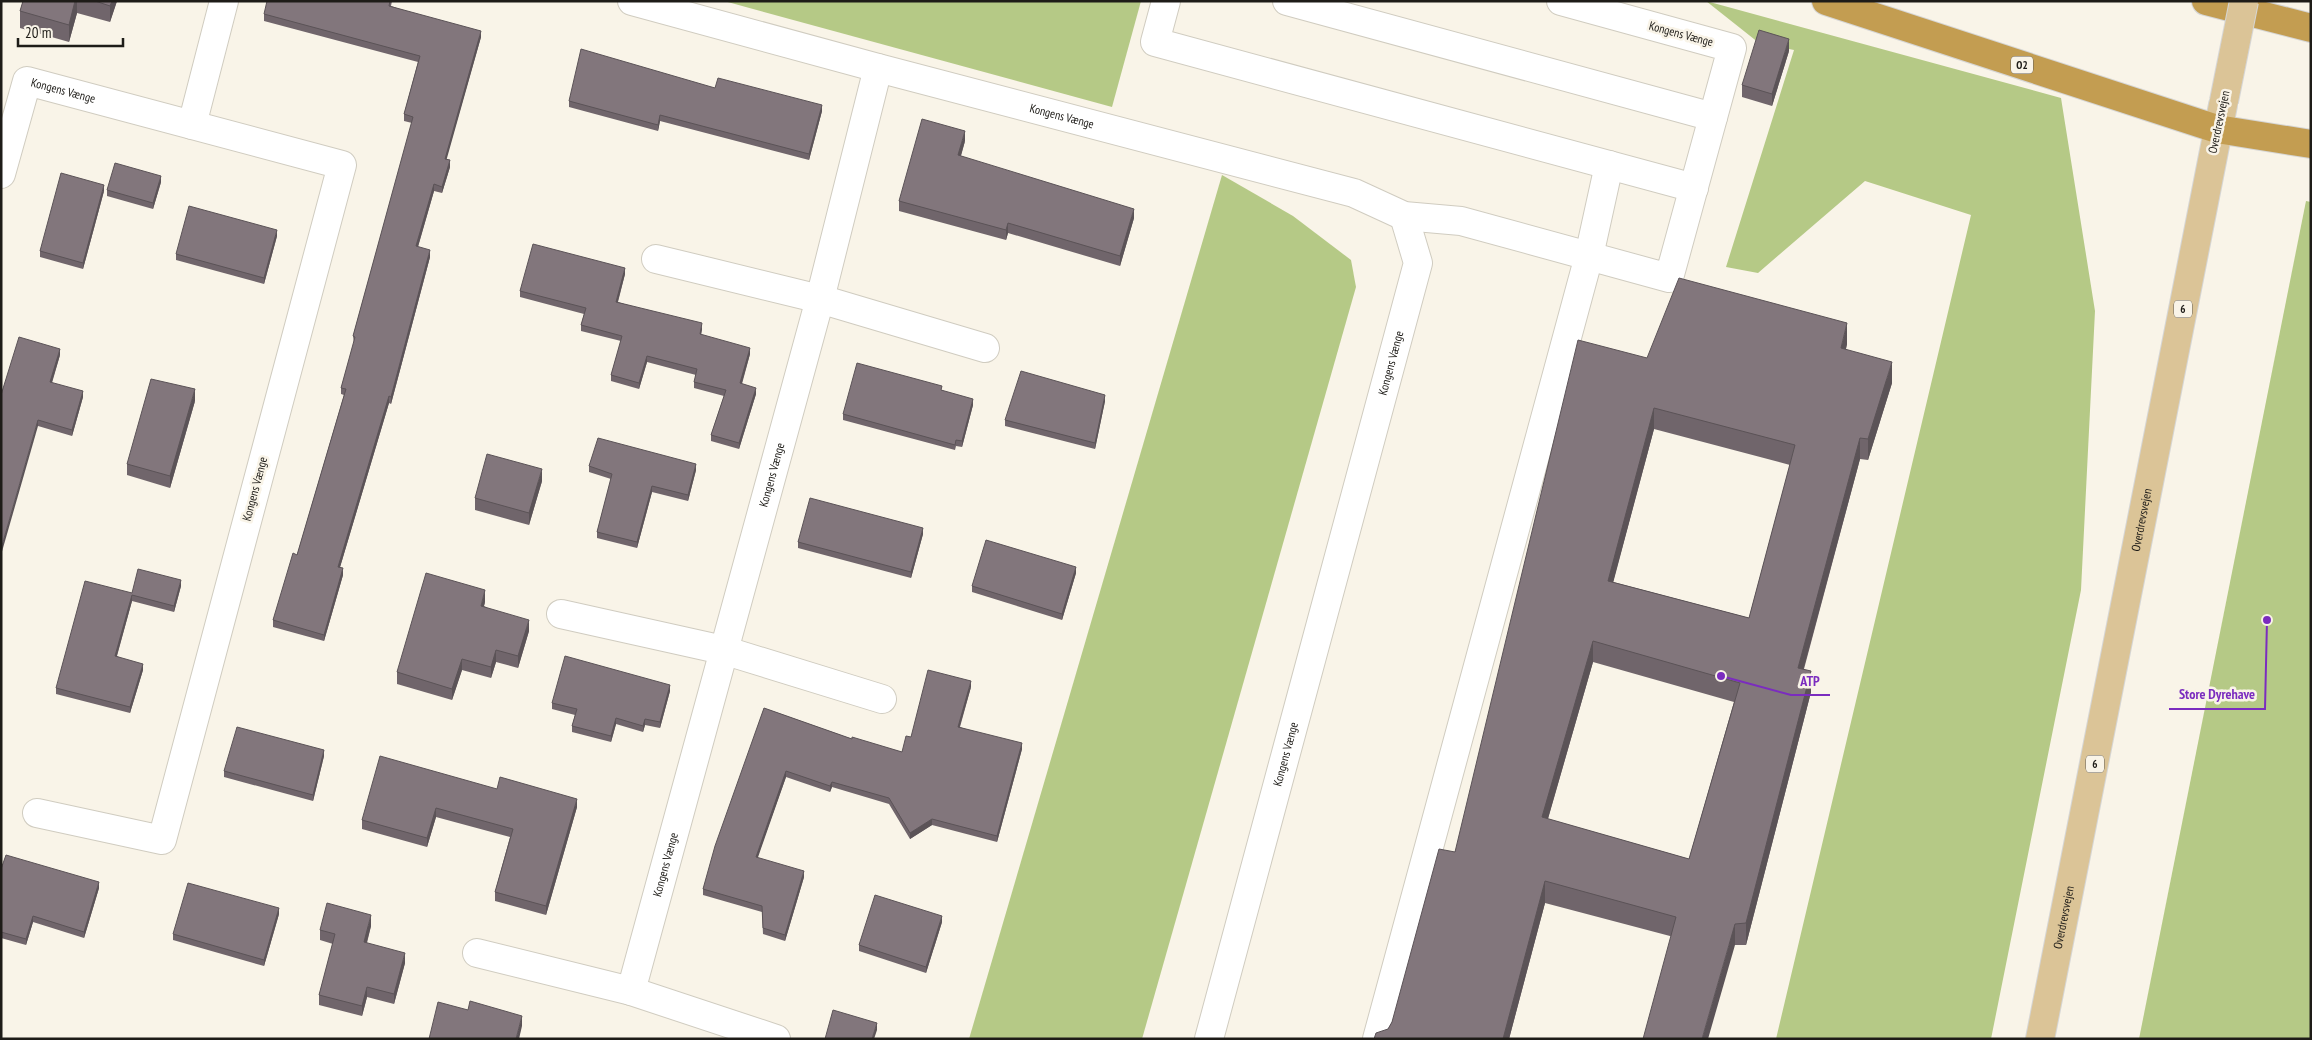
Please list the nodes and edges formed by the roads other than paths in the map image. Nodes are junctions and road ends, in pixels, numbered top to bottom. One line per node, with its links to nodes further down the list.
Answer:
1 (224, 1): 12 (street)
2 (632, 1): 10 (street, Kongens Vænge)
3 (1166, 1): 15 (street)
4 (1287, 1): 11 (street)
5 (1561, 1): 11 (street, Kongens Vænge)
6 (1826, 1): 13 (highway, O2)
7 (2206, 1): 9 (highway)
8 (2244, 1): 13 (main road, Overdrevsvejen / 6, bridge)
9 (2311, 28)
10 (878, 68): 18 (street, Kongens Vænge); 21 (street, Kongens Vænge)
11 (1713, 117): 17 (street, Kongens Vænge)
12 (192, 125): 16 (street, Kongens Vænge); 26 (street, Kongens Vænge)
13 (2217, 129): 14 (highway); 32 (main road, Overdrevsvejen / 6)
14 (2311, 144)
15 (1609, 165): 17 (street); 19 (street)
16 (1, 174)
17 (1694, 188): 19 (street, Kongens Vænge)
18 (1404, 216): 19 (street); 30 (street, Kongens Vænge)
19 (1589, 256): 31 (street)
20 (656, 259): 21 (street)
21 (820, 299): 22 (street); 24 (street, Kongens Vænge)
22 (984, 348)
23 (561, 614): 24 (street)
24 (723, 650): 25 (street); 28 (street, Kongens Vænge)
25 (882, 699)
26 (37, 812)
27 (477, 953): 28 (street)
28 (631, 992): 29 (street)
29 (776, 1039)
30 (1209, 1039)
31 (1377, 1039)
32 (2040, 1039)

